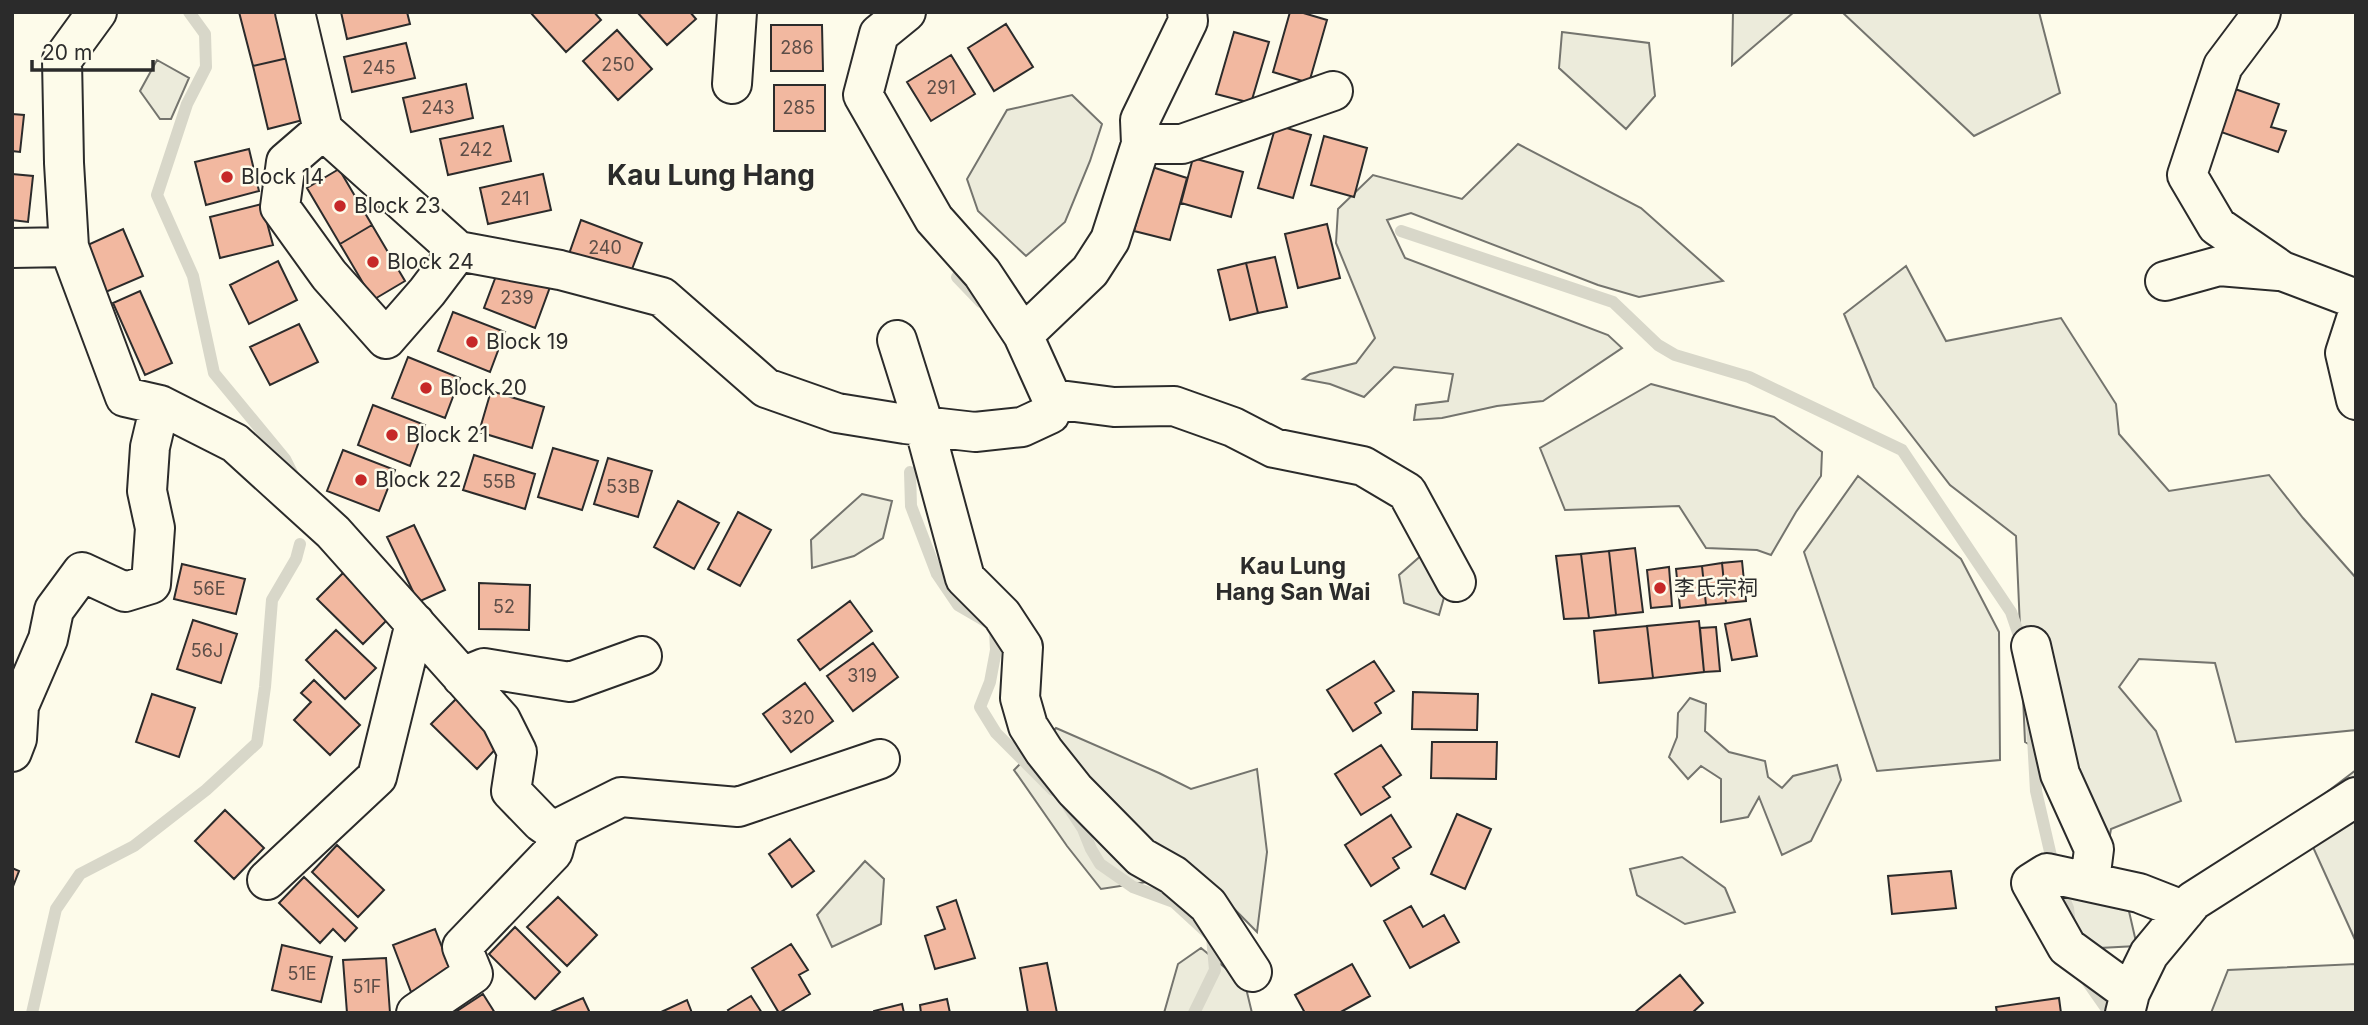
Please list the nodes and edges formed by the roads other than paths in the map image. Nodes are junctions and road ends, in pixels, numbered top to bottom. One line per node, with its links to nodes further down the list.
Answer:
1 (97, 12): 11 (street)
2 (295, 12): 9 (street)
3 (737, 12): 7 (street)
4 (906, 12): 18 (street)
5 (1187, 12): 10 (street)
6 (2261, 12): 14 (street)
7 (732, 84)
8 (1333, 91): 10 (street)
9 (323, 130): 13 (street); 13 (street)
10 (1141, 144): 18 (street)
11 (69, 247): 12 (street); 22 (street)
12 (12, 248)
13 (458, 251): 23 (street)
14 (2282, 271): 15 (street); 16 (street)
15 (2165, 281)
16 (2356, 299)
17 (2356, 319): 21 (street)
18 (1023, 335): 20 (street)
19 (897, 340): 23 (street)
20 (1052, 398): 23 (street); 24 (street)
21 (2356, 400)
22 (160, 405): 25 (street); 29 (street)
23 (924, 426): 36 (street)
24 (1456, 582)
25 (415, 623): 28 (street); 33 (street)
26 (2031, 646): 34 (street)
27 (642, 656): 28 (street)
28 (462, 677): 32 (street)
29 (12, 752)
30 (880, 759): 32 (street)
31 (2356, 797): 35 (street)
32 (558, 834): 38 (street)
33 (267, 880)
34 (2090, 881): 35 (street); 37 (street)
35 (2185, 911): 37 (street)
36 (1252, 972)
37 (2127, 1003)
38 (416, 1013)

